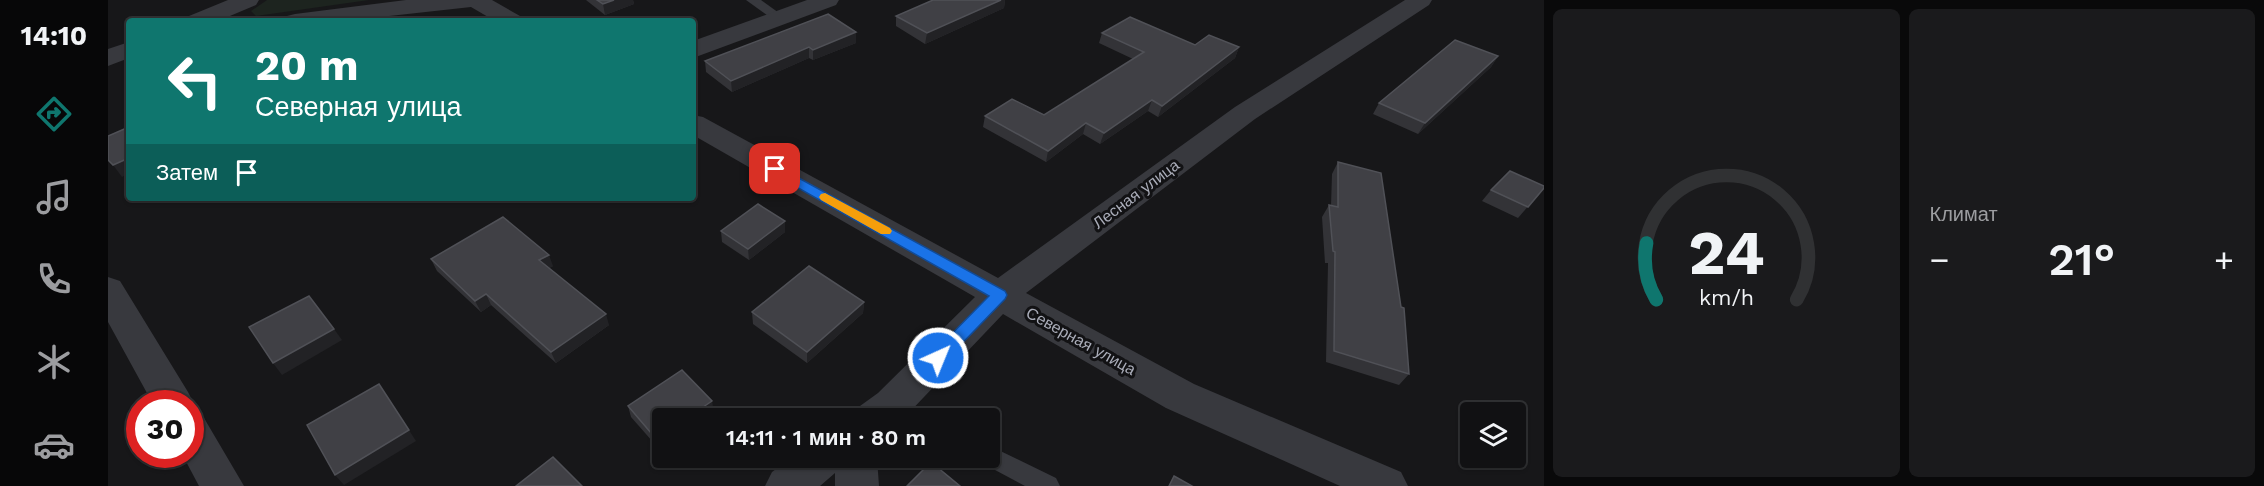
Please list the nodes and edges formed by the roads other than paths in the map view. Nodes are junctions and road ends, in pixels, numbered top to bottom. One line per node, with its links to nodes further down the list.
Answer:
1 (248, 0): 6 (street)
2 (475, 0): 7 (street); 8 (street)
3 (752, 0): 9 (lane)
4 (828, 0): 9 (street)
5 (1421, 0): 15 (street, Лесная улица)
6 (204, 18)
7 (316, 18)
8 (507, 18)
9 (780, 18): 10 (street)
10 (696, 49)
11 (126, 52): 12 (street)
12 (108, 58)
13 (696, 125): 15 (street, Северная улица)
14 (108, 290): 16 (street)
15 (999, 295): 17 (street, Лесная улица); 26 (street, Северная улица)
16 (166, 390)
17 (900, 408)
18 (204, 455): 22 (street)
19 (1000, 461): 25 (lane)
20 (810, 468): 23 (street)
21 (856, 468): 24 (street)
22 (222, 486)
23 (787, 486)
24 (857, 486)
25 (1048, 486)
26 (1386, 486)

